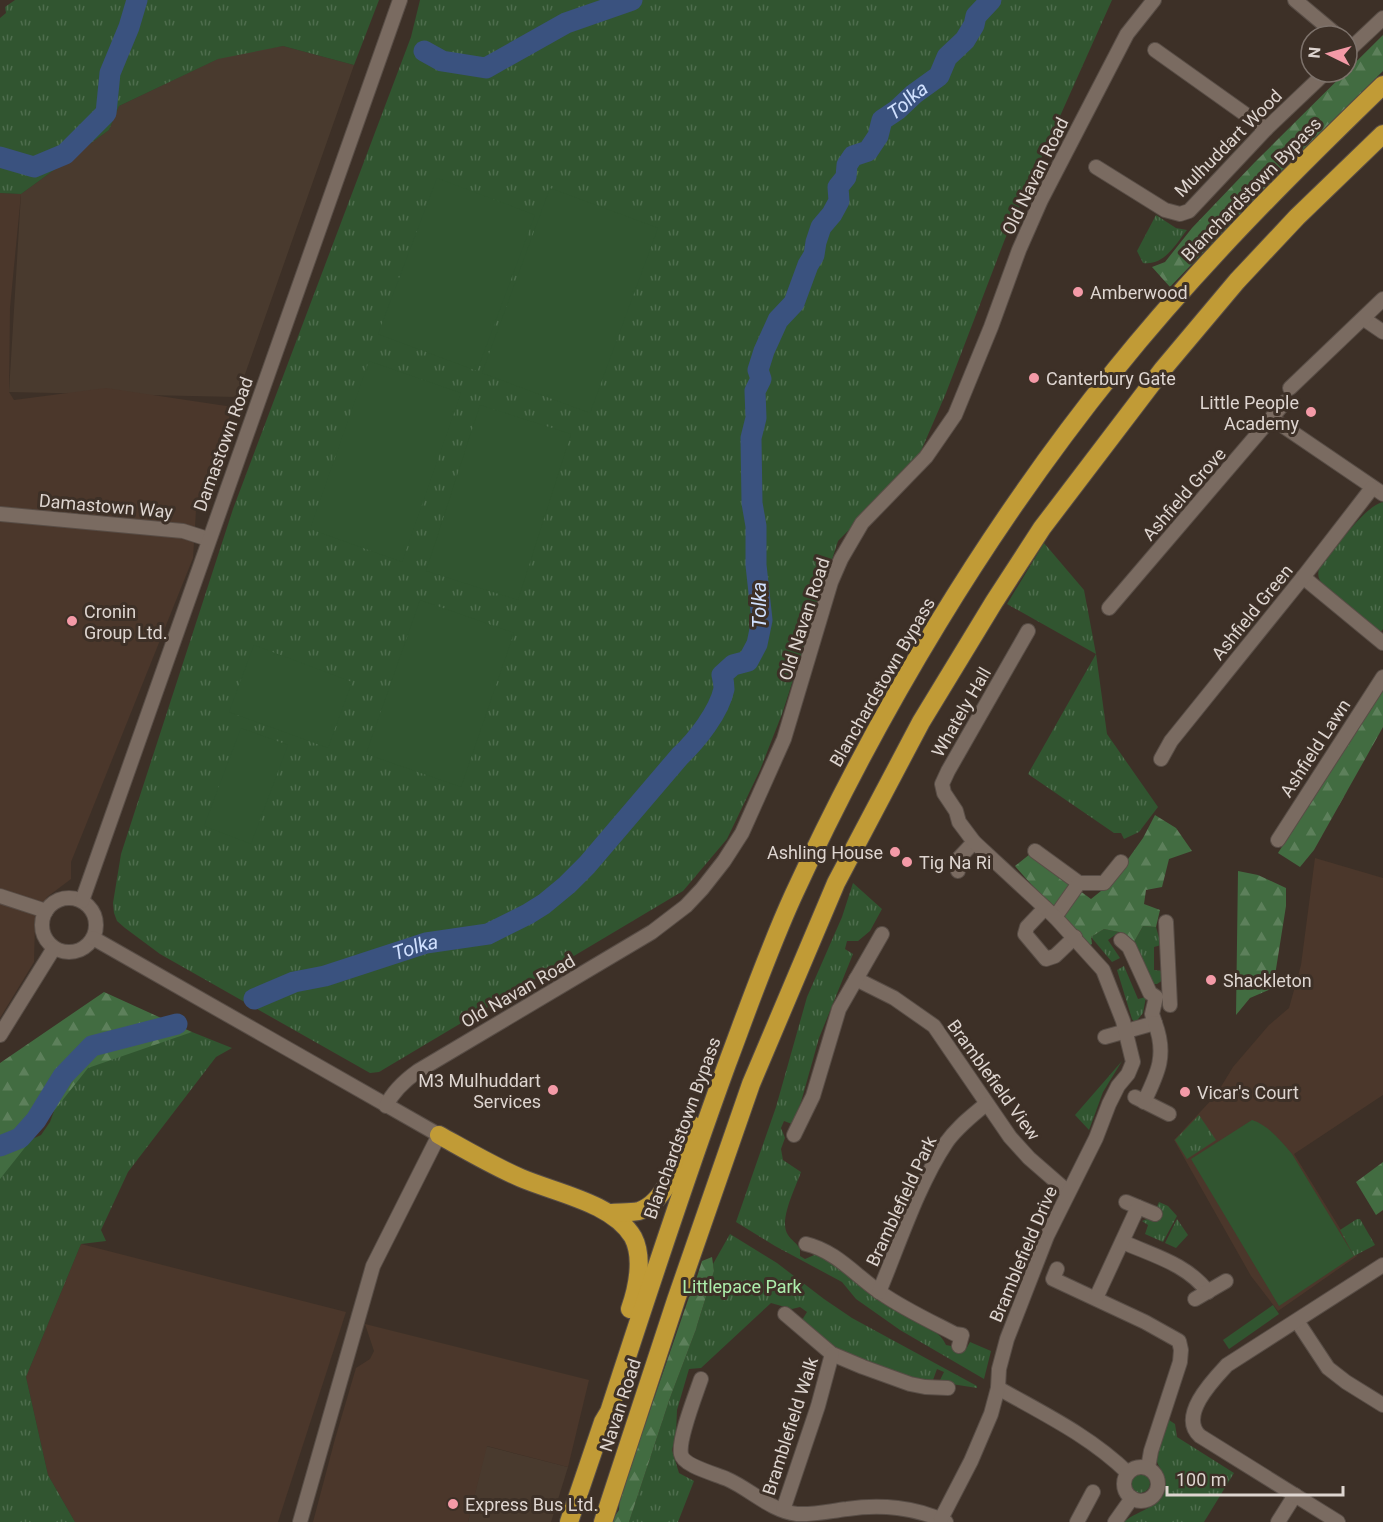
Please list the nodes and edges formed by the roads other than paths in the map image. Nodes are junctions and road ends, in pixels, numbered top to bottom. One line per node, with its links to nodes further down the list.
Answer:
1 (400, 0): 21 (street, Damastown Road)
2 (1154, 0): 54 (street, Old Navan Road)
3 (1295, 0): 5 (street)
4 (1383, 18): 6 (street)
5 (1324, 24)
6 (1359, 39)
7 (1155, 50): 10 (street)
8 (1313, 84): 10 (street, Mulhuddart Wood)
9 (1383, 85): 27 (highway, Blanchardstown Bypass)
10 (1266, 129): 12 (street, Mulhuddart Wood)
11 (1383, 134): 88 (highway, Navan Road)
12 (1096, 167)
13 (1383, 299): 14 (street)
14 (1364, 319): 15 (street); 16 (street)
15 (1383, 332)
16 (1290, 388)
17 (1285, 402): 18 (street, Ashfield Grove)
18 (1272, 420): 19 (street); 23 (street, Ashfield Grove)
19 (1378, 491): 22 (street, Ashfield Green)
20 (0, 514): 21 (street, Damastown Way)
21 (208, 539): 36 (street, Damastown Road)
22 (1303, 577): 25 (street); 28 (street, Ashfield Green)
23 (1109, 608)
24 (1028, 631): 30 (street, Whately Hall)
25 (1383, 643)
26 (1383, 676): 29 (street, Ashfield Lawn)
27 (887, 710): 59 (highway); 78 (highway, Blanchardstown Bypass)
28 (1161, 759)
29 (1278, 840)
30 (974, 842): 33 (street); 38 (street, Bramblefield Drive)
31 (1035, 851): 34 (street)
32 (1121, 862): 34 (street)
33 (958, 871)
34 (1079, 883): 38 (street)
35 (0, 896): 37 (street)
36 (82, 901): 37 (street); 42 (street)
37 (46, 911): 44 (street)
38 (1050, 912): 41 (street, Bramblefield Drive); 41 (street)
39 (1166, 922): 46 (street)
40 (882, 934): 45 (street)
41 (1075, 937): 50 (street, Bramblefield Drive)
42 (93, 938): 44 (street); 54 (street)
43 (1121, 940): 47 (street)
44 (54, 948): 51 (street)
45 (856, 979): 53 (street, Bramblefield View); 56 (street)
46 (1169, 988): 47 (street); 48 (street)
47 (1156, 996): 49 (street)
48 (1170, 1005)
49 (1155, 1023): 50 (street); 55 (street)
50 (1125, 1031): 52 (street); 58 (street, Bramblefield Drive)
51 (0, 1035)
52 (1105, 1037)
53 (986, 1104): 58 (street, Bramblefield View); 66 (street, Bramblefield Park)
54 (386, 1106): 57 (street)
55 (1169, 1114)
56 (795, 1135)
57 (439, 1136): 59 (highway); 86 (street)
58 (1068, 1192): 76 (street, Bramblefield Drive)
59 (610, 1213): 78 (highway)
60 (1155, 1215): 61 (street)
61 (1123, 1242): 67 (street); 68 (street)
62 (806, 1244): 66 (street, Bramblefield Park)
63 (1383, 1265): 71 (street)
64 (1057, 1269): 68 (street)
65 (1226, 1281): 67 (street)
66 (879, 1292): 72 (street, Bramblefield Park)
67 (1208, 1292): 69 (street)
68 (1096, 1298): 79 (street)
69 (1195, 1299)
70 (785, 1314): 73 (street, Bramblefield Walk)
71 (1297, 1321): 77 (street); 82 (street)
72 (959, 1346)
73 (832, 1354): 75 (street, Bramblefield Walk); 84 (street, Bramblefield Walk)
74 (701, 1378): 84 (street)
75 (941, 1383)
76 (998, 1388): 80 (street); 85 (street, Bramblefield Drive)
77 (1383, 1406)
78 (609, 1412): 87 (highway, Navan Road)
79 (1148, 1468): 80 (street); 83 (street)
80 (1128, 1473): 83 (street)
81 (1093, 1492): 89 (street)
82 (1295, 1495): 91 (street); 92 (street)
83 (1132, 1498): 90 (street)
84 (783, 1510): 85 (street)
85 (943, 1521)
86 (300, 1522)
87 (569, 1522)
88 (603, 1522)
89 (1077, 1522)
90 (1115, 1522)
91 (1278, 1522)
92 (1338, 1522)

